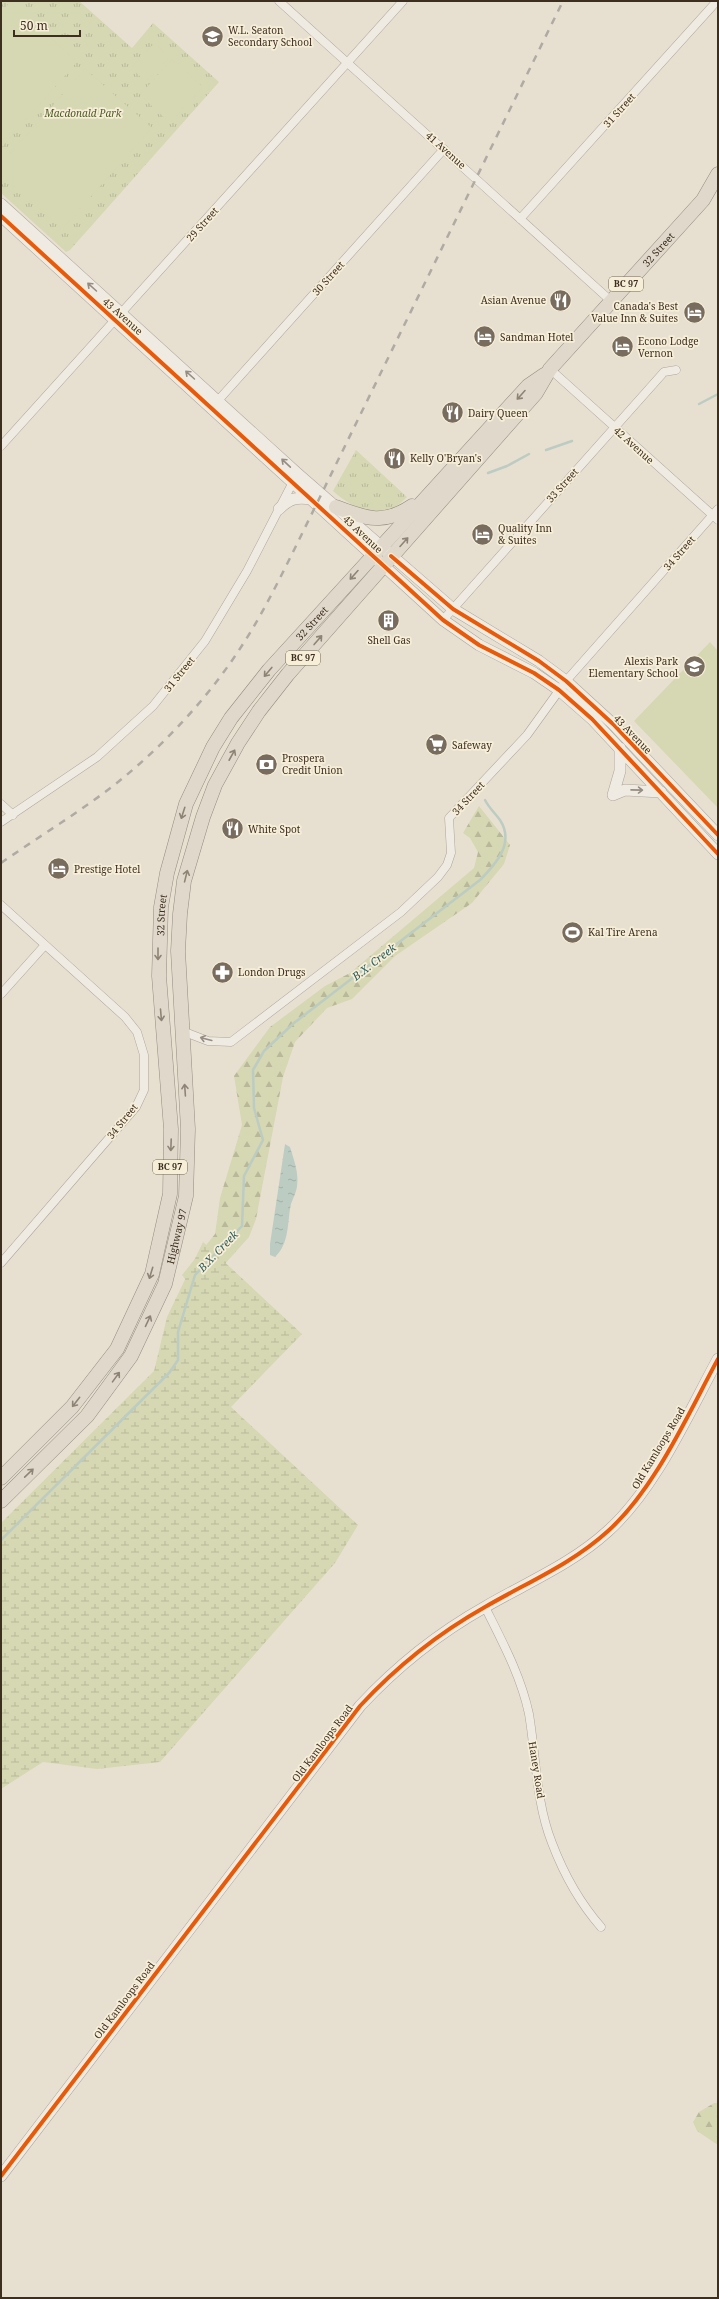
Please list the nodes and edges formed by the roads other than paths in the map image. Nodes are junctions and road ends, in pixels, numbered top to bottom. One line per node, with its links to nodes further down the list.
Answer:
1 (279, 1): 4 (street, 41 Avenue)
2 (403, 1): 4 (street, 29 Street)
3 (717, 1): 11 (street, 31 Street)
4 (348, 63): 5 (street, 41 Avenue); 13 (street, 29 Street)
5 (444, 149): 11 (street, 41 Avenue); 16 (street, 30 Street)
6 (718, 174): 8 (highway, 32 Street / BC 97)
7 (718, 190): 8 (highway, 32 Street / BC 97)
8 (702, 200): 12 (highway, 32 Street / BC 97)
9 (1, 204): 13 (street, 43 Avenue, one-way to 9)
10 (1, 216): 13 (street, 43 Avenue)
11 (520, 219): 12 (street, 41 Avenue)
12 (611, 301): 14 (highway, 32 Street / BC 97)
13 (118, 316): 16 (street, 43 Avenue); 18 (street, 29 Street)
14 (550, 370): 17 (street, 42 Avenue); 20 (highway, 32 Street / BC 97, one-way to 20); 25 (highway, 32 Street / BC 97, one-way to 14)
15 (676, 370): 17 (street, 33 Street)
16 (215, 403): 19 (street, 43 Avenue)
17 (614, 427): 24 (street, 42 Avenue); 26 (street, 33 Street)
18 (1, 446)
19 (295, 478): 21 (street, 43 Avenue); 22 (street, 43 Avenue); 23 (street, 31 Street)
20 (431, 493): 22 (highway); 25 (highway, 32 Street / BC 97)
21 (312, 499): 23 (street); 25 (street, 43 Avenue)
22 (336, 507): 25 (street, 43 Avenue)
23 (279, 509): 34 (street, 31 Street)
24 (716, 515): 28 (street, 34 Street)
25 (382, 556): 26 (street, 43 Avenue); 27 (street, 43 Avenue); 30 (highway, 32 Street / BC 97, one-way to 30); 31 (highway, 32 Street / BC 97, one-way to 25)
26 (453, 609): 27 (street, 33 Street); 28 (street, 43 Avenue)
27 (443, 620): 28 (street, 43 Avenue)
28 (563, 686): 29 (street, 43 Avenue); 36 (street, 43 Avenue); 43 (street, 34 Street, one-way to 43)
29 (620, 748): 32 (street, 43 Avenue); 32 (street, one-way to 32)
30 (198, 777): 31 (street); 41 (highway, 32 Street / BC 97, one-way to 41)
31 (215, 785): 39 (highway, 32 Street / BC 97, one-way to 31)
32 (661, 792): 37 (street, 43 Avenue)
33 (1, 804): 34 (street)
34 (13, 815): 35 (street, 31 Street)
35 (1, 822)
36 (718, 835)
37 (718, 854)
38 (1, 905): 40 (street, 34 Street)
39 (180, 914): 43 (highway, Highway 97 / BC 97)
40 (45, 945): 42 (street); 44 (street, 34 Street)
41 (158, 976): 46 (highway, Highway 97 / BC 97, one-way to 46)
42 (1, 994)
43 (182, 1031): 47 (highway, Highway 97 / BC 97, one-way to 43)
44 (1, 1263)
45 (718, 1359): 48 (street, Old Kamloops Road)
46 (1, 1478)
47 (1, 1500)
48 (485, 1607): 49 (street, Haney Road); 50 (street, Old Kamloops Road)
49 (601, 1927)
50 (1, 2176)

